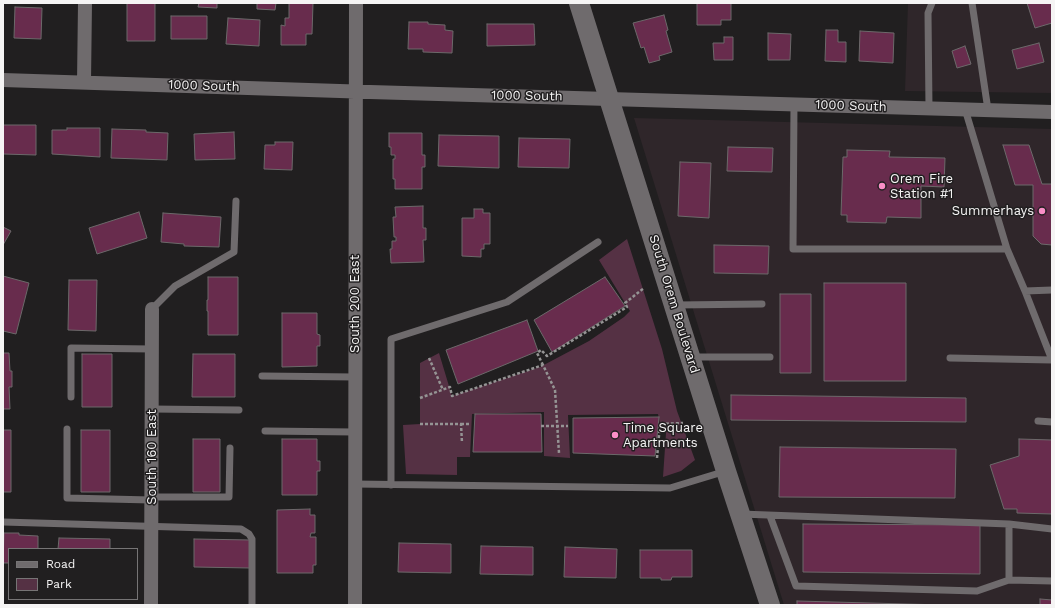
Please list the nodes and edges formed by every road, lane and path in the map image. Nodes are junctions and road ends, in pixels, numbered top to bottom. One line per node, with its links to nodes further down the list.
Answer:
1 (84, 3): 7 (street)
2 (356, 3): 8 (street, South 200 East)
3 (579, 3): 9 (street, South Orem Boulevard)
4 (932, 3): 11 (lane)
5 (972, 3): 13 (lane)
6 (3, 80): 7 (street, 1000 South)
7 (84, 82): 8 (street, 1000 South)
8 (355, 92): 9 (street, 1000 South); 32 (street, South 200 East)
9 (609, 98): 10 (street, 1000 South); 22 (street, South Orem Boulevard)
10 (794, 104): 11 (street, 1000 South); 17 (lane)
11 (929, 108): 12 (street, 1000 South)
12 (965, 109): 13 (street, 1000 South); 17 (lane)
13 (988, 110): 14 (street, 1000 South)
14 (1052, 112)
15 (236, 201): 23 (lane)
16 (598, 242): 56 (lane)
17 (1007, 249): 20 (lane)
18 (644, 288): 30 (path)
19 (1052, 290): 20 (lane)
20 (1025, 291): 29 (lane)
21 (762, 304): 22 (lane)
22 (674, 305): 25 (street, South Orem Boulevard)
23 (152, 309): 24 (street, South 160 East)
24 (152, 350): 34 (lane); 36 (street, South 160 East)
25 (690, 357): 26 (lane); 54 (street, South Orem Boulevard)
26 (770, 357)
27 (429, 358): 33 (path)
28 (950, 358): 29 (lane)
29 (1052, 360)
30 (543, 365): 33 (path); 45 (path)
31 (262, 376): 32 (lane)
32 (355, 378): 49 (street, South 200 East)
33 (443, 390): 35 (path)
34 (71, 397)
35 (420, 398)
36 (152, 409): 37 (lane); 57 (street, South 160 East)
37 (239, 410)
38 (1038, 421): 39 (lane)
39 (1052, 422)
40 (683, 423): 53 (path)
41 (420, 424): 42 (path)
42 (462, 424): 43 (path); 50 (path)
43 (471, 424)
44 (541, 426): 45 (path)
45 (558, 426): 46 (path); 52 (path)
46 (568, 426)
47 (67, 429): 57 (lane)
48 (265, 431): 49 (lane)
49 (354, 432): 55 (street, South 200 East)
50 (462, 443)
51 (230, 448): 57 (lane)
52 (559, 453)
53 (657, 458)
54 (726, 471): 56 (lane); 58 (street, South Orem Boulevard)
55 (354, 484): 56 (lane); 68 (street, South 200 East)
56 (391, 485)
57 (151, 498): 62 (street, South 160 East)
58 (740, 514): 59 (lane); 69 (street, South Orem Boulevard)
59 (770, 516): 61 (lane); 64 (lane)
60 (3, 522): 62 (lane)
61 (1009, 524): 63 (lane); 64 (lane)
62 (151, 527): 66 (street, South 160 East); 67 (lane)
63 (1052, 528)
64 (1008, 580): 65 (lane)
65 (1052, 581)
66 (151, 605)
67 (252, 605)
68 (355, 605)
69 (770, 605)

